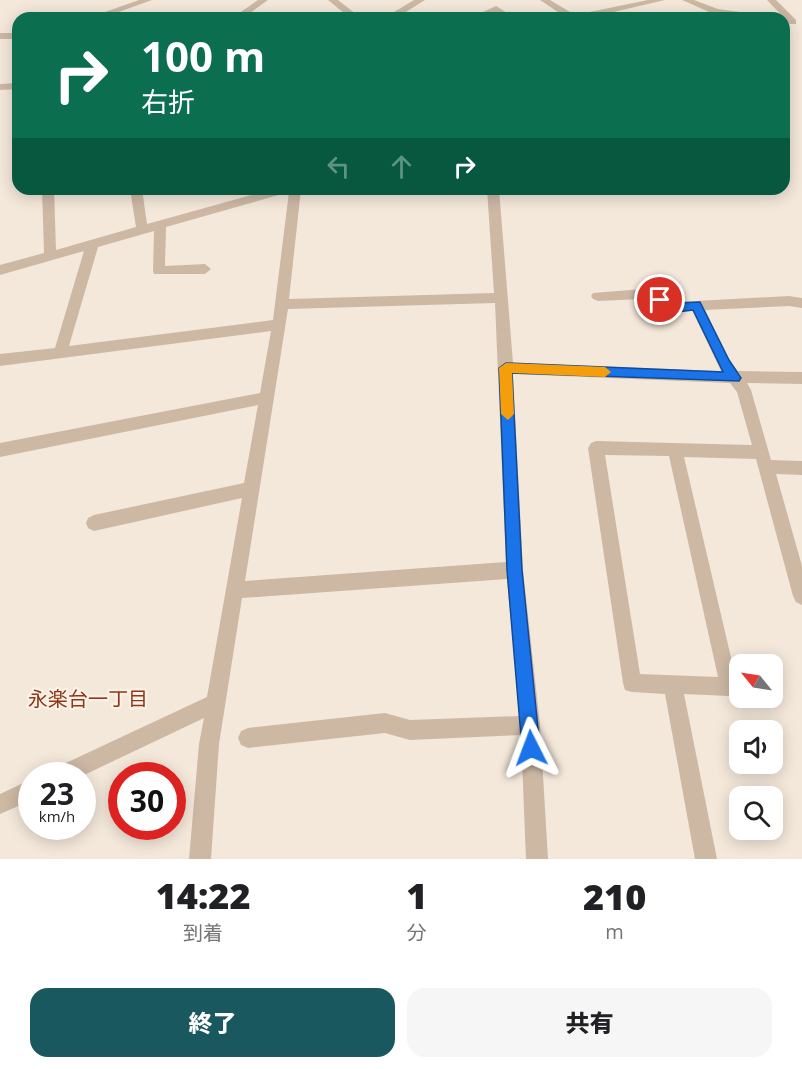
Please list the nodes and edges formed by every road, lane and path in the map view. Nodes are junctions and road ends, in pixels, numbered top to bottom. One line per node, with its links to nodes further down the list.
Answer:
1 (148, 0): 9 (street)
2 (264, 0): 10 (street)
3 (332, 0): 11 (street)
4 (421, 0): 12 (street)
5 (544, 0): 13 (street)
6 (661, 0): 14 (street)
7 (686, 0): 15 (street)
8 (771, 0): 16 (street)
9 (111, 12)
10 (246, 12)
11 (348, 12)
12 (400, 12)
13 (564, 12)
14 (603, 12)
15 (716, 12)
16 (783, 12)
17 (48, 195): 25 (street)
18 (137, 195): 23 (street)
19 (265, 195): 22 (street)
20 (294, 195): 31 (street)
21 (493, 195): 29 (street)
22 (160, 223): 23 (street); 26 (street)
23 (142, 228): 24 (street)
24 (93, 243): 25 (street); 34 (street)
25 (50, 255): 27 (street)
26 (205, 269)
27 (0, 270)
28 (598, 296): 32 (street)
29 (500, 298): 31 (street); 36 (street)
30 (802, 303): 32 (street)
31 (282, 304): 33 (street)
32 (696, 305): 37 (street)
33 (277, 325): 34 (street); 39 (street)
34 (60, 354): 35 (street)
35 (0, 360)
36 (506, 368): 37 (street); 46 (street)
37 (735, 378): 38 (street); 42 (street)
38 (802, 378)
39 (265, 398): 40 (street); 44 (street)
40 (0, 450)
41 (675, 450): 42 (street); 50 (street); 50 (street)
42 (764, 459): 43 (street); 47 (street)
43 (802, 468)
44 (249, 489): 45 (street); 48 (street)
45 (94, 523)
46 (515, 570): 48 (street); 52 (street)
47 (799, 577): 49 (street)
48 (232, 590): 51 (street)
49 (802, 596)
50 (673, 685): 59 (street)
51 (215, 703): 54 (street); 57 (street)
52 (530, 725): 53 (street); 58 (street)
53 (248, 738)
54 (90, 762)
55 (18, 796): 56 (street)
56 (0, 804)
57 (200, 859)
58 (537, 859)
59 (706, 859)

